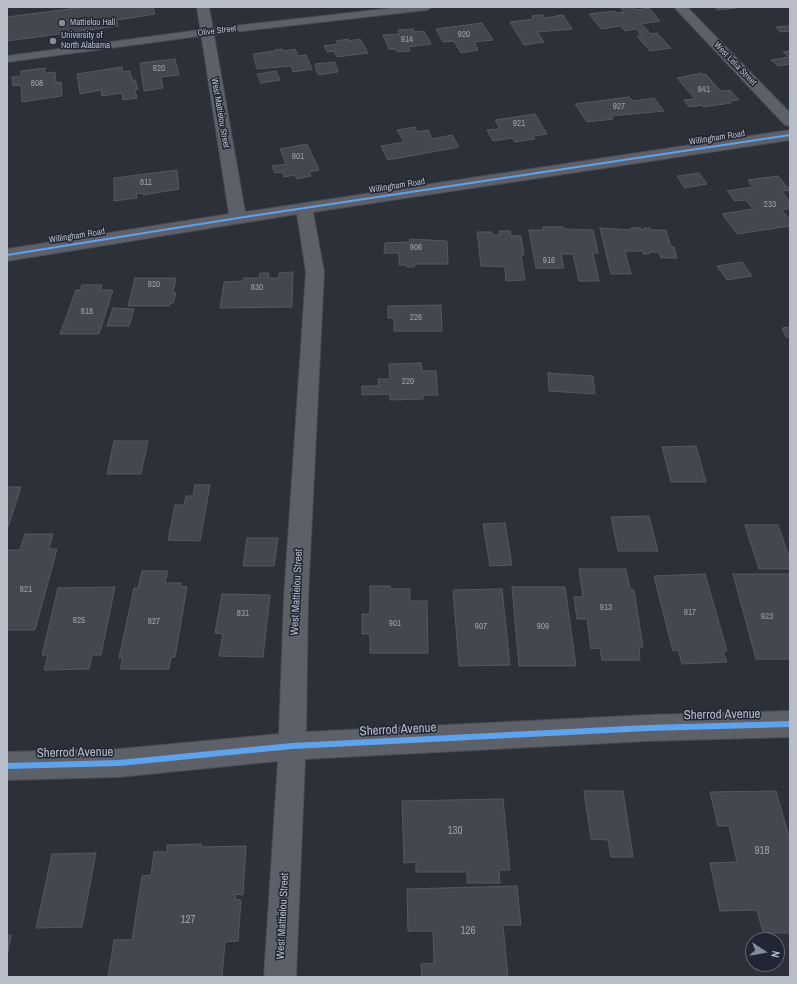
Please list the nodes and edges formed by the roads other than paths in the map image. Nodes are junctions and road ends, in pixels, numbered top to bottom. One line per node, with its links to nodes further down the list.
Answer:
1 (203, 7): 4 (street, West Mattielou Street)
2 (428, 7): 4 (lane, Olive Street)
3 (680, 7): 6 (street, West Lelia Street)
4 (207, 32): 5 (lane, Olive Street); 9 (street, West Mattielou Street)
5 (7, 59)
6 (790, 122)
7 (790, 135): 8 (street, Willingham Road)
8 (304, 208): 9 (street, Willingham Road); 12 (street, West Mattielou Street)
9 (238, 218): 10 (street, Willingham Road)
10 (7, 255)
11 (790, 724): 12 (street, Sherrod Avenue)
12 (292, 746): 13 (street, Sherrod Avenue); 14 (street, West Mattielou Street)
13 (7, 766)
14 (280, 977)

